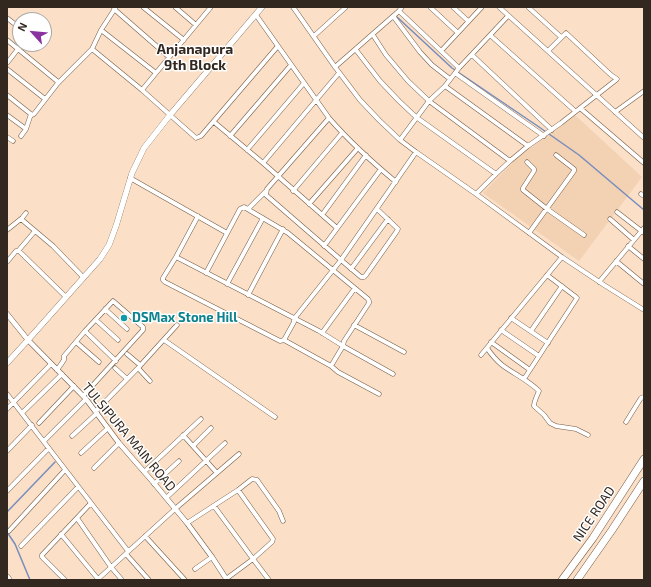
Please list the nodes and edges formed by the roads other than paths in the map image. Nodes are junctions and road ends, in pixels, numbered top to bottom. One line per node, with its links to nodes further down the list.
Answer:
1 (143, 7): 25 (street)
2 (175, 7): 18 (street)
3 (262, 7): 14 (main road)
4 (294, 7): 23 (street)
5 (346, 7): 23 (street)
6 (430, 7): 20 (street)
7 (453, 7): 17 (street)
8 (499, 7): 16 (street)
9 (528, 7): 24 (street)
10 (115, 8): 19 (street); 34 (street)
11 (209, 8): 18 (street)
12 (479, 8): 17 (street)
13 (400, 9): 15 (street); 29 (street)
14 (256, 15): 26 (street); 59 (main road)
15 (393, 16): 21 (street); 43 (street)
16 (508, 16): 22 (street); 30 (street)
17 (468, 21): 20 (street)
18 (196, 25): 25 (street)
19 (101, 30): 27 (street); 40 (street)
20 (458, 32): 29 (street)
21 (373, 35): 28 (street); 53 (street)
22 (490, 35): 33 (street); 55 (street)
23 (314, 36): 37 (street)
24 (561, 37): 30 (street); 49 (street)
25 (184, 40): 34 (street)
26 (278, 46): 36 (street); 62 (street)
27 (92, 49): 44 (street); 47 (street)
28 (356, 50): 37 (street); 60 (street)
29 (441, 50): 38 (street)
30 (548, 51): 49 (street)
31 (16, 52): 35 (street)
32 (22, 52): 44 (street)
33 (472, 55): 38 (street); 64 (street)
34 (169, 57): 40 (street)
35 (7, 63)
36 (291, 65): 45 (street); 67 (street)
37 (335, 67): 41 (street)
38 (459, 68): 42 (street)
39 (7, 69): 51 (street)
40 (156, 73): 47 (street)
41 (340, 73): 52 (street); 71 (street)
42 (455, 73): 43 (street); 68 (street)
43 (450, 79): 46 (street)
44 (58, 83): 51 (street)
45 (304, 83): 52 (street); 75 (street)
46 (445, 86): 53 (street); 73 (street)
47 (142, 90): 59 (street)
48 (644, 90): 56 (street)
49 (597, 95): 54 (street); 56 (street)
50 (7, 96): 57 (street)
51 (45, 99): 57 (street)
52 (316, 100): 61 (street); 81 (street)
53 (429, 101): 60 (street); 79 (street)
54 (580, 108): 55 (street); 82 (street)
55 (575, 111): 64 (street)
56 (615, 112): 70 (street)
57 (31, 114): 63 (street)
58 (7, 115): 63 (street)
59 (170, 115): 62 (street); 86 (main road)
60 (416, 117): 71 (street); 84 (street)
61 (329, 118): 65 (street); 85 (street)
62 (214, 122): 67 (street)
63 (26, 129): 66 (street)
64 (552, 130): 68 (street)
65 (342, 133): 74 (street); 88 (street)
66 (21, 136)
67 (230, 136): 75 (street)
68 (544, 136): 73 (street)
69 (7, 137): 72 (street)
70 (644, 138)
71 (400, 140): 76 (street)
72 (13, 141)
73 (528, 146): 79 (street)
74 (358, 148): 78 (street); 91 (street)
75 (247, 150): 81 (street)
76 (416, 152): 87 (street); 90 (street)
77 (556, 155): 93 (street)
78 (366, 156): 83 (street); 97 (street)
79 (510, 161): 84 (street)
80 (527, 162): 93 (street)
81 (263, 163): 85 (street)
82 (644, 163)
83 (381, 169): 87 (street); 103 (street)
84 (496, 174): 90 (street)
85 (278, 176): 88 (street); 89 (street)
86 (130, 178): 98 (street); 125 (main road)
87 (396, 182): 92 (street)
88 (294, 190): 91 (street)
89 (266, 191): 94 (street); 112 (street)
90 (476, 194): 109 (street)
91 (309, 204): 97 (street)
92 (377, 209): 101 (street); 118 (street)
93 (547, 209): 109 (street); 110 (street)
94 (248, 210): 99 (street); 108 (street)
95 (617, 212): 106 (street)
96 (26, 213): 100 (street)
97 (322, 215): 103 (street)
98 (198, 216): 108 (street); 115 (street)
99 (263, 218): 104 (street); 127 (street)
100 (21, 219): 105 (street); 107 (street)
101 (388, 219): 122 (street); 122 (street)
102 (610, 219): 111 (street)
103 (337, 228): 112 (street)
104 (283, 229): 121 (street); 131 (street)
105 (7, 230)
106 (643, 230): 111 (street)
107 (34, 231): 114 (street); 125 (street)
108 (227, 233): 123 (street)
109 (529, 234): 116 (street)
110 (584, 235)
111 (634, 240): 113 (street)
112 (324, 246): 118 (street)
113 (628, 246): 117 (street); 119 (street)
114 (18, 251): 120 (street); 132 (street)
115 (176, 257): 123 (street); 149 (street)
116 (562, 257): 124 (street); 126 (street)
117 (644, 259)
118 (341, 260): 121 (street); 122 (street)
119 (616, 261): 126 (street); 128 (street)
120 (7, 262)
121 (333, 269): 130 (street); 137 (street)
122 (351, 269)
123 (206, 273): 127 (street)
124 (547, 275): 129 (street); 136 (street)
125 (83, 277): 132 (main road)
126 (599, 282): 134 (street)
127 (227, 284): 131 (street)
128 (644, 284)
129 (562, 286): 144 (street); 152 (street)
130 (355, 288): 140 (street); 145 (street)
131 (248, 295): 137 (street)
132 (66, 297): 146 (main road)
133 (105, 309): 138 (street); 141 (street); 159 (street)
134 (644, 310)
135 (7, 314): 146 (street, TULSIPURA MAIN ROAD)
136 (511, 318): 142 (street); 144 (street)
137 (294, 319): 145 (street); 149 (street)
138 (96, 320): 143 (street); 147 (street)
139 (177, 325): 148 (street)
140 (354, 325): 153 (street); 155 (street)
141 (127, 329)
142 (501, 330): 151 (street); 158 (street)
143 (85, 331): 150 (street); 159 (street)
144 (531, 331): 152 (street)
145 (322, 333): 153 (street)
146 (28, 340): 161 (main road); 162 (street, TULSIPURA MAIN ROAD)
147 (118, 340)
148 (164, 340): 164 (street); 182 (street)
149 (284, 340): 163 (street)
150 (76, 342): 160 (street); 166 (street)
151 (491, 342): 154 (street); 167 (street)
152 (548, 343): 158 (street)
153 (343, 346): 163 (street); 169 (street)
154 (487, 348): 157 (street); 171 (street)
155 (404, 352)
156 (127, 354): 164 (street)
157 (481, 354)
158 (539, 356): 167 (street)
159 (116, 361): 177 (street)
160 (99, 362)
161 (7, 363)
162 (51, 364): 166 (street, TULSIPURA MAIN ROAD); 178 (street)
163 (332, 366): 175 (street)
164 (139, 367): 170 (street); 172 (street)
165 (115, 368): 170 (street)
166 (57, 370): 168 (street, TULSIPURA MAIN ROAD)
167 (530, 370): 171 (street)
168 (62, 374): 173 (street, TULSIPURA MAIN ROAD); 181 (street)
169 (393, 374)
170 (127, 379): 180 (street)
171 (524, 379): 190 (street)
172 (150, 381)
173 (74, 386): 177 (street, TULSIPURA MAIN ROAD); 185 (street)
174 (7, 394): 178 (street)
175 (379, 394)
176 (644, 396): 184 (street)
177 (85, 397): 180 (street, TULSIPURA MAIN ROAD); 192 (street)
178 (14, 402): 179 (street); 181 (street)
179 (7, 409)
180 (97, 412): 187 (street, TULSIPURA MAIN ROAD); 191 (street)
181 (22, 413): 186 (street)
182 (275, 417)
183 (201, 419): 189 (street)
184 (626, 422)
185 (39, 423)
186 (32, 426): 192 (street); 197 (street)
187 (108, 428): 193 (street, TULSIPURA MAIN ROAD); 198 (street)
188 (211, 428): 195 (street)
189 (183, 435): 195 (street); 205 (street)
190 (588, 435)
191 (72, 436)
192 (44, 441): 196 (street)
193 (119, 443): 203 (street); 205 (street, TULSIPURA MAIN ROAD)
194 (225, 444): 201 (street)
195 (193, 446): 201 (street)
196 (49, 448): 204 (street); 211 (street)
197 (7, 450)
198 (81, 453)
199 (239, 454): 206 (street)
200 (644, 459): 235 (highway, NICE ROAD)
201 (206, 460): 206 (street); 212 (street)
202 (179, 461): 208 (street)
203 (94, 468)
204 (65, 470): 209 (street); 219 (street)
205 (144, 472): 208 (street, TULSIPURA MAIN ROAD)
206 (217, 473): 215 (street)
207 (644, 481): 236 (highway, NICE ROAD)
208 (154, 484): 212 (street, TULSIPURA MAIN ROAD)
209 (78, 487): 213 (street); 222 (street)
210 (238, 490): 214 (street); 217 (street); 225 (street)
211 (7, 491)
212 (166, 498): 215 (street, TULSIPURA MAIN ROAD)
213 (91, 503): 216 (street); 223 (street)
214 (214, 506): 218 (street); 225 (street)
215 (175, 509): 218 (street, TULSIPURA MAIN ROAD); 221 (street)
216 (77, 518): 220 (street); 226 (street)
217 (283, 521)
218 (187, 523): 224 (street, TULSIPURA MAIN ROAD)
219 (9, 531)
220 (61, 534): 228 (street); 229 (street)
221 (145, 536): 223 (street); 232 (street)
222 (21, 546)
223 (127, 552): 226 (street); 231 (street)
224 (212, 557): 227 (street); 233 (street, TULSIPURA MAIN ROAD)
225 (253, 559): 233 (street); 234 (street)
226 (111, 567): 228 (street); 230 (street)
227 (195, 569)
228 (98, 579)
229 (65, 580)
230 (122, 580)
231 (149, 580)
232 (185, 580)
233 (227, 580)
234 (269, 580)
235 (562, 580)
236 (577, 580)

